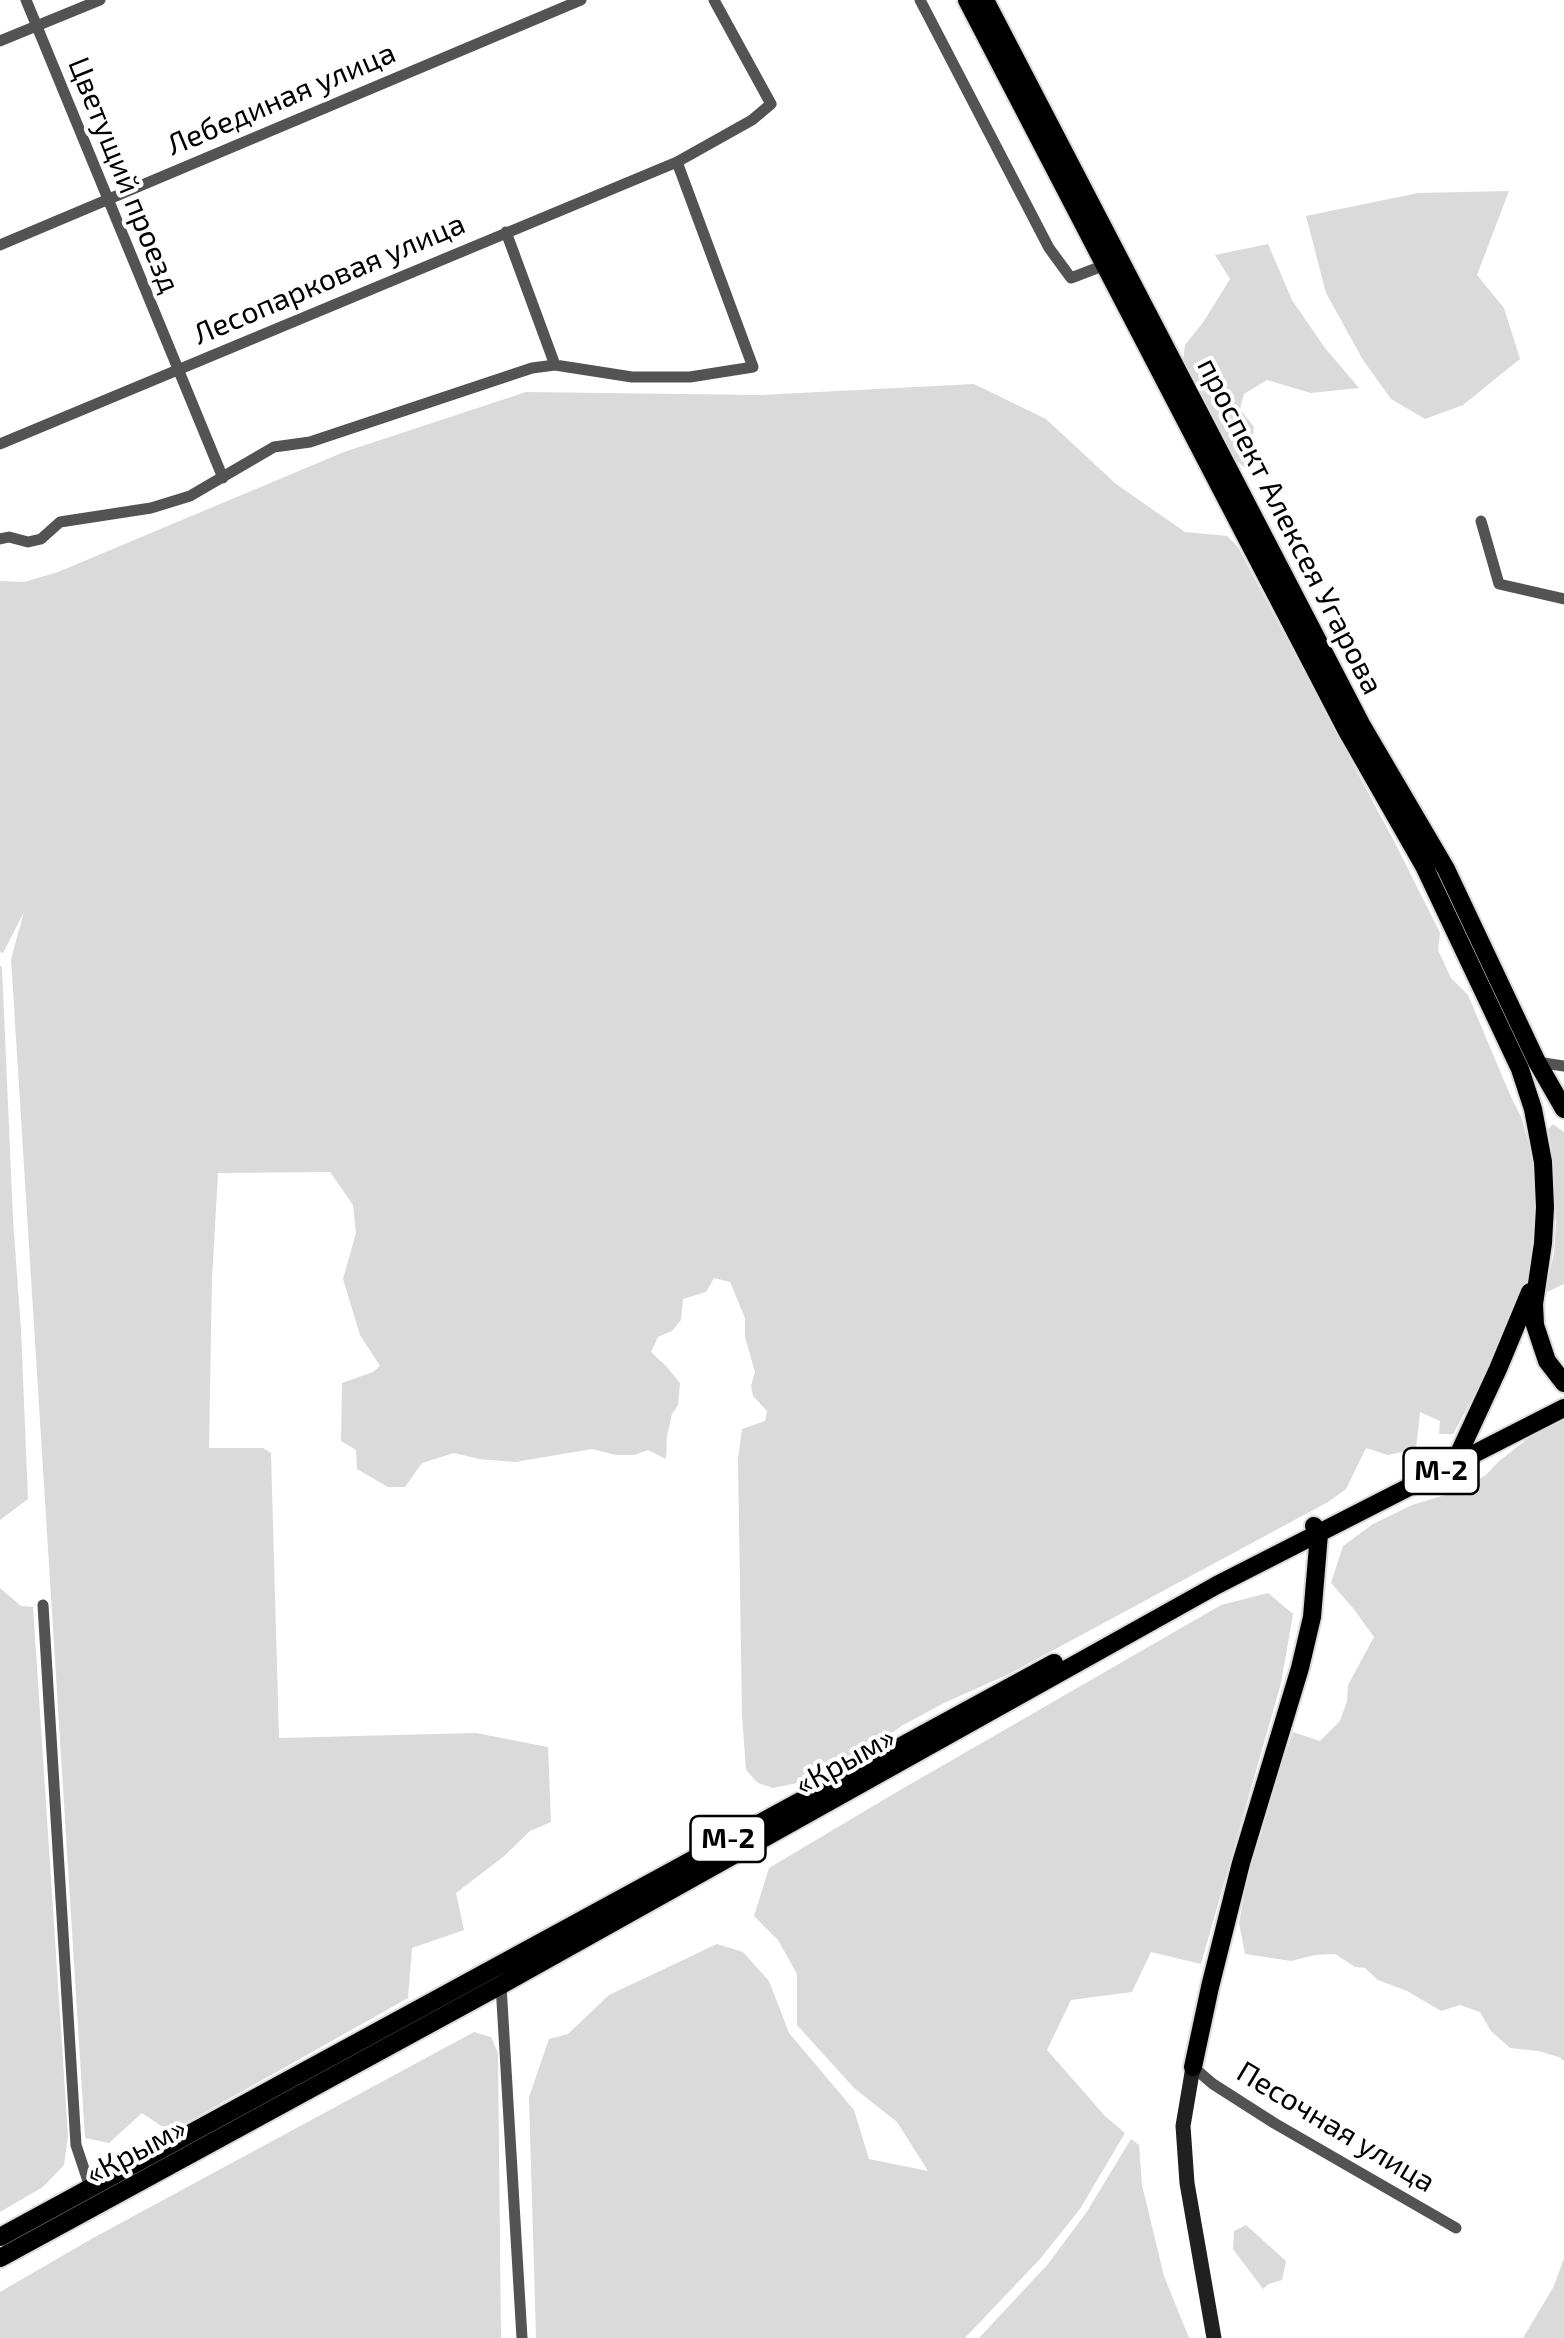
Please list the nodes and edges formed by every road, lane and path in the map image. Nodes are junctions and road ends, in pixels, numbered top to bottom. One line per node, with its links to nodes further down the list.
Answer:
1 (26, 0): 8 (street, Цветущий проезд)
2 (100, 0): 8 (street)
3 (581, 0): 11 (street, Лебединая улица)
4 (714, 0): 10 (street, Лесопарковая улица)
5 (920, 0): 14 (street)
6 (967, 0): 14 (main road, проспект Алексея Угарова)
7 (985, 0): 22 (main road, проспект Алексея Угарова)
8 (36, 26): 9 (street); 11 (street, Цветущий проезд)
9 (0, 41)
10 (677, 162): 12 (street, Лесопарковая улица); 15 (street)
11 (107, 200): 13 (street, Лебединая улица); 16 (street, Цветущий проезд)
12 (506, 232): 15 (street); 16 (street, Лесопарковая улица)
13 (0, 245)
14 (1105, 265): 22 (main road, проспект Алексея Угарова)
15 (556, 365): 18 (street)
16 (177, 370): 17 (street, Лесопарковая улица); 18 (street, Цветущий проезд)
17 (0, 444)
18 (224, 478): 20 (street)
19 (1481, 521): 21 (street)
20 (0, 539)
21 (1564, 599)
22 (1354, 727): 23 (main road, проспект Алексея Угарова)
23 (1528, 1065): 24 (street); 25 (main road); 26 (main road, проспект Алексея Угарова)
24 (1564, 1066)
25 (1564, 1109)
26 (1538, 1273): 27 (main road, проспект Алексея Угарова); 30 (main road)
27 (1564, 1383)
28 (1564, 1397): 30 (main road, «Крым» / М-2)
29 (1564, 1408): 31 (main road, «Крым» / М-2)
30 (1460, 1451): 31 (main road, «Крым» / М-2)
31 (1316, 1529): 33 (main road, «Крым» / М-2); 34 (main road, «Крым» / М-2); 35 (main road)
32 (43, 1604): 36 (street)
33 (495, 1966): 34 (main road); 36 (main road, «Крым» / М-2)
34 (501, 1985): 39 (main road, «Крым» / М-2); 40 (street)
35 (1193, 2066): 37 (street, Песочная улица); 41 (main road)
36 (90, 2188): 38 (main road, «Крым» / М-2)
37 (1456, 2228)
38 (0, 2236)
39 (0, 2258)
40 (522, 2338)
41 (1214, 2338)

